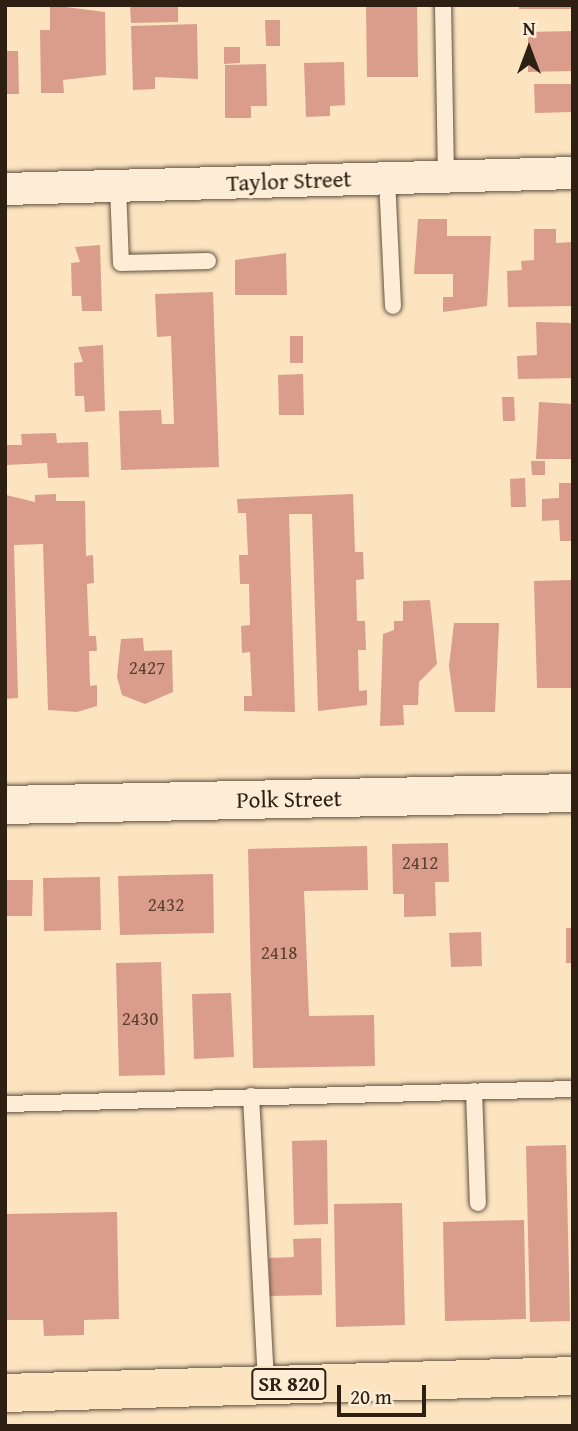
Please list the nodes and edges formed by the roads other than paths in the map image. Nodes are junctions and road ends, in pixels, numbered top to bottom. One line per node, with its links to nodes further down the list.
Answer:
1 (443, 5): 3 (lane)
2 (573, 173): 3 (street, Taylor Street)
3 (446, 177): 4 (street, Taylor Street)
4 (387, 179): 5 (street, Taylor Street); 8 (lane)
5 (117, 186): 6 (street, Taylor Street); 7 (lane)
6 (5, 189)
7 (208, 261)
8 (393, 306)
9 (573, 793): 10 (main road, Polk Street)
10 (5, 805)
11 (573, 1089): 12 (lane)
12 (474, 1091): 13 (lane); 15 (lane)
13 (251, 1096): 14 (lane); 17 (lane)
14 (5, 1104)
15 (478, 1203)
16 (573, 1376): 17 (main road, SR 820)
17 (265, 1385): 18 (main road, SR 820)
18 (5, 1393)

